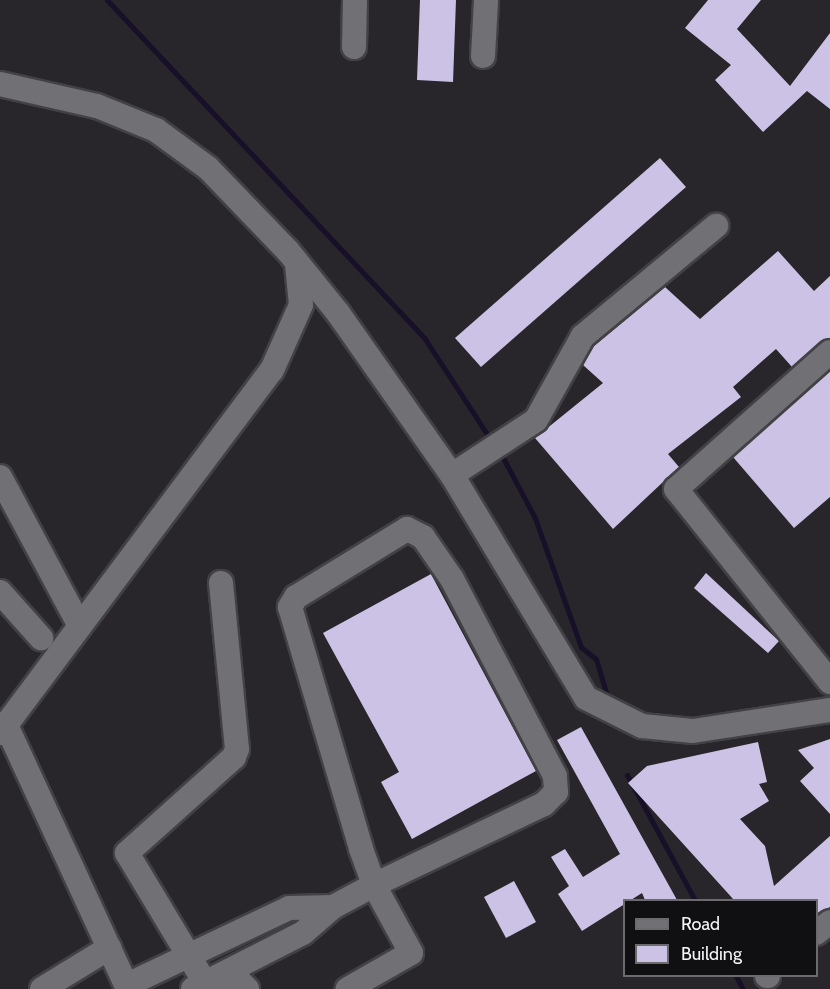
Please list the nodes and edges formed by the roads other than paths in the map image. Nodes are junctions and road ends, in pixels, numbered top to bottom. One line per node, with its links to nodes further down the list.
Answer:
1 (355, 0): 3 (street)
2 (486, 0): 4 (street)
3 (354, 47)
4 (483, 56)
5 (0, 84): 7 (street)
6 (716, 226): 9 (street)
7 (296, 262): 9 (street); 13 (street)
8 (830, 352): 15 (street)
9 (452, 475): 16 (street)
10 (0, 477): 13 (street)
11 (221, 583): 23 (street)
12 (0, 592): 14 (street)
13 (80, 626): 17 (street)
14 (41, 638)
15 (830, 682)
16 (830, 710)
17 (3, 729): 22 (street)
18 (374, 885): 18 (street); 19 (street); 28 (street)
19 (333, 907): 23 (street); 24 (street)
20 (830, 922): 21 (street)
21 (818, 931)
22 (109, 948): 25 (street); 26 (street)
23 (188, 958): 24 (street); 25 (street)
24 (199, 986): 27 (street)
25 (128, 987)
26 (42, 989)
27 (247, 989)
28 (348, 989)

